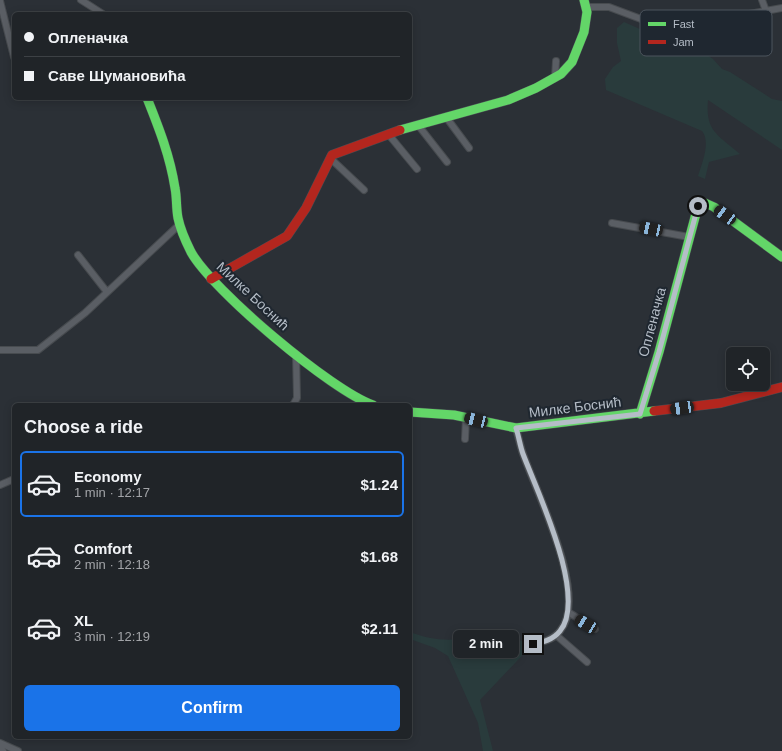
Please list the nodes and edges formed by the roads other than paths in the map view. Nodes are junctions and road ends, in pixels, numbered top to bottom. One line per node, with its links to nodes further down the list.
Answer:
1 (81, 0): 8 (street)
2 (762, 0): 6 (street)
3 (0, 1): 10 (street)
4 (586, 3): 9 (street); 12 (street)
5 (782, 8): 7 (street)
6 (765, 10)
7 (772, 10)
8 (100, 12)
9 (640, 19)
10 (12, 49)
11 (556, 61): 12 (street)
12 (555, 78): 14 (street)
13 (148, 100): 23 (street, Милке Боснић)
14 (446, 117): 15 (street); 17 (street)
15 (418, 125): 16 (street); 19 (street)
16 (389, 135): 18 (street); 20 (street)
17 (469, 148)
18 (330, 158): 21 (street); 27 (street)
19 (447, 162)
20 (417, 168)
21 (364, 190)
22 (612, 223): 24 (street)
23 (180, 224): 27 (street, Милке Боснић); 28 (street)
24 (689, 237): 26 (street, Опленачка); 35 (street, Опленачка)
25 (78, 255): 28 (street)
26 (782, 257)
27 (211, 279): 30 (street, Милке Боснић)
28 (107, 292): 29 (street)
29 (0, 350)
30 (296, 354): 32 (street); 33 (street, Милке Боснић)
31 (782, 386): 35 (street, Милке Боснић)
32 (294, 403)
33 (367, 403)
34 (412, 412): 36 (street, Милке Боснић)
35 (640, 414): 37 (street, Милке Боснић)
36 (466, 418): 37 (street, Милке Боснић); 38 (street)
37 (516, 428): 41 (street)
38 (465, 440)
39 (12, 480): 40 (street)
40 (0, 485)
41 (568, 612): 42 (street); 43 (street)
42 (595, 629)
43 (556, 635): 44 (street); 45 (street)
44 (533, 644)
45 (587, 662)
46 (0, 743): 49 (street)
47 (0, 749): 48 (street)
48 (3, 751)
49 (18, 751)

